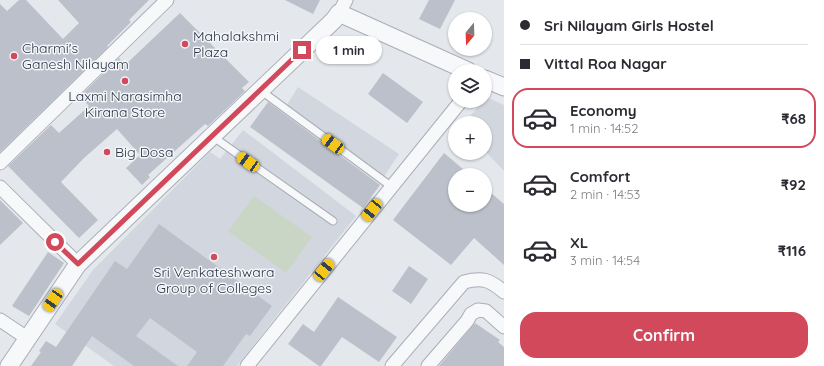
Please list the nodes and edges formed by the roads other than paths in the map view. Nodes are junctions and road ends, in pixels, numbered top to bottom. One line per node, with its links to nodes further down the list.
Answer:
1 (167, 0): 9 (street)
2 (343, 7): 3 (street); 6 (street)
3 (454, 64)
4 (492, 81): 5 (street)
5 (504, 87)
6 (260, 90): 8 (street); 11 (lane)
7 (455, 108): 11 (street)
8 (211, 136): 12 (lane); 13 (street)
9 (0, 162)
10 (0, 186): 13 (street)
11 (392, 187): 19 (street)
12 (333, 221)
13 (78, 264): 17 (street)
14 (504, 292): 20 (street)
15 (0, 320): 17 (street)
16 (504, 327): 21 (street)
17 (27, 338): 18 (street)
18 (9, 366)
19 (247, 366)
20 (392, 366)
21 (428, 366)

